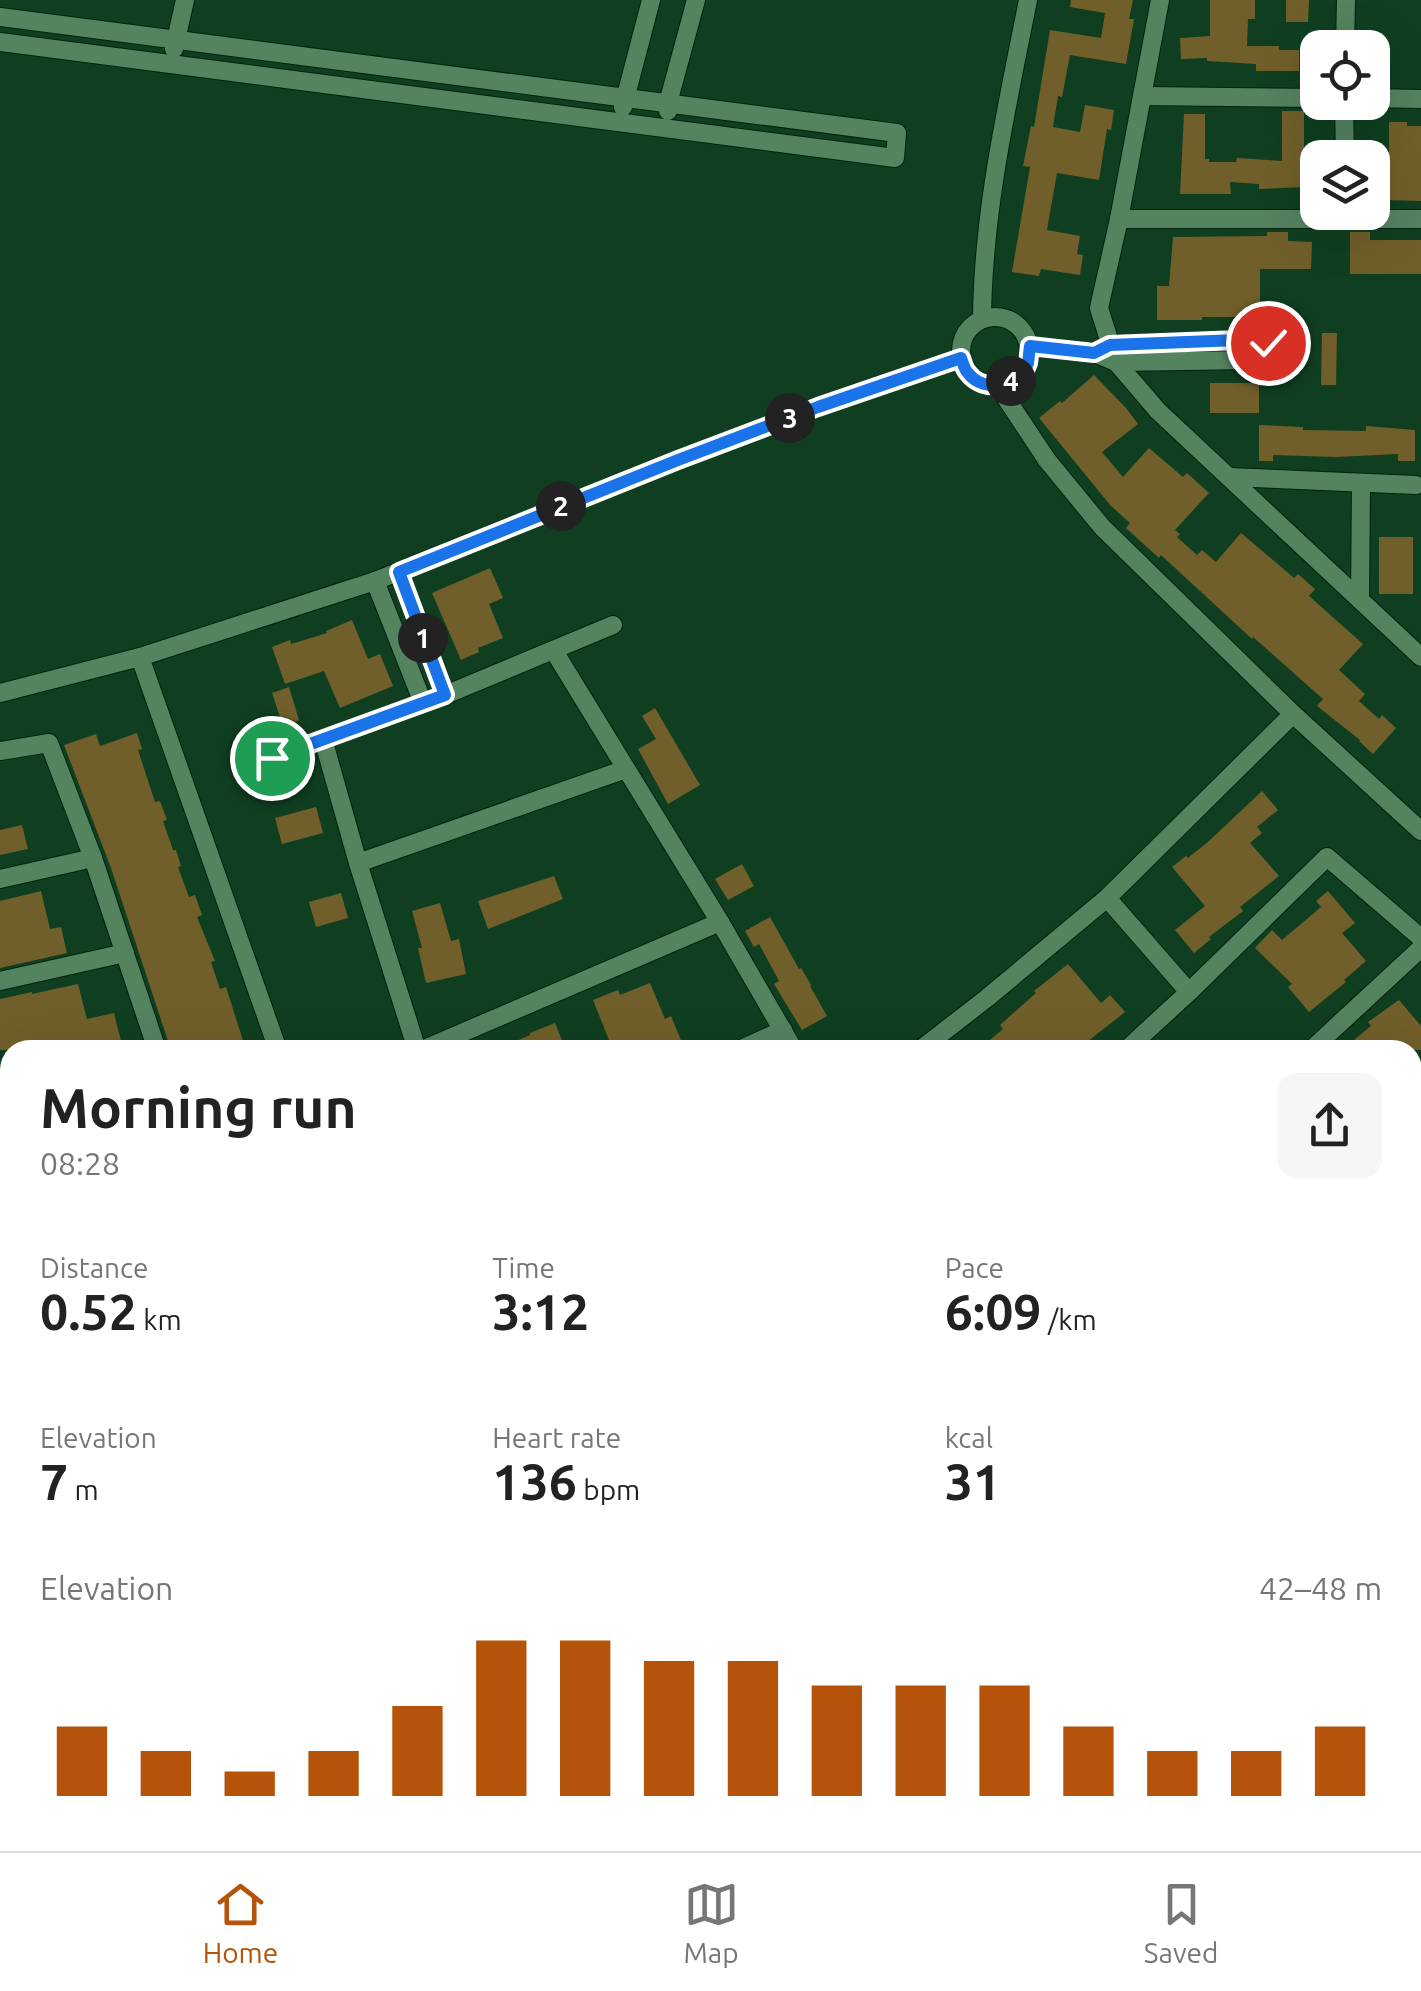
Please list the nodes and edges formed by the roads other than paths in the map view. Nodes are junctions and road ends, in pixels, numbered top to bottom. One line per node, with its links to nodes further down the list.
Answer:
1 (185, 0): 9 (street)
2 (650, 0): 13 (street)
3 (696, 0): 17 (street)
4 (1028, 0): 24 (street)
5 (1160, 0): 12 (street)
6 (1346, 0): 8 (street)
7 (0, 17): 9 (street)
8 (1345, 30)
9 (174, 40): 11 (street); 13 (street)
10 (0, 42): 11 (street)
11 (172, 64): 18 (street)
12 (1142, 96): 14 (street); 22 (street)
13 (624, 98): 17 (street); 18 (street)
14 (1300, 98)
15 (1390, 98): 16 (street)
16 (1421, 99)
17 (668, 103): 19 (street); 19 (street)
18 (621, 122): 19 (street)
19 (668, 128)
20 (1300, 217): 22 (street)
21 (1390, 218): 23 (street)
22 (1119, 219): 26 (street)
23 (1421, 219)
24 (982, 320): 25 (street); 27 (street)
25 (1030, 346): 26 (street); 28 (street)
26 (1106, 353): 26 (street); 29 (street)
27 (961, 358): 28 (street); 32 (street)
28 (998, 386): 42 (street)
29 (1229, 477): 30 (street); 34 (street)
30 (1361, 483): 31 (street); 34 (street)
31 (1416, 485)
32 (399, 572): 33 (street); 40 (street)
33 (375, 580): 38 (street); 41 (street)
34 (1360, 600): 37 (street)
35 (613, 625): 36 (street)
36 (554, 651): 40 (street); 46 (street)
37 (1421, 657)
38 (140, 658): 39 (street); 60 (street)
39 (0, 693)
40 (445, 695): 41 (street)
41 (423, 703): 43 (street)
42 (1293, 714): 47 (street); 51 (street)
43 (323, 739): 45 (street); 49 (street)
44 (0, 750): 48 (street)
45 (272, 758)
46 (626, 769): 49 (street); 52 (street)
47 (1421, 831)
48 (93, 858): 50 (street); 55 (street)
49 (358, 863): 61 (street)
50 (0, 879)
51 (1107, 898): 57 (street); 65 (street)
52 (720, 922): 58 (street); 62 (street)
53 (1421, 938): 57 (street)
54 (1421, 948): 67 (street)
55 (125, 953): 56 (street); 59 (street)
56 (0, 981)
57 (1189, 992): 66 (street)
58 (784, 1030): 63 (street); 64 (street)
59 (154, 1040)
60 (274, 1040)
61 (417, 1040)
62 (443, 1040)
63 (762, 1040)
64 (789, 1040)
65 (933, 1040)
66 (1137, 1040)
67 (1322, 1040)

